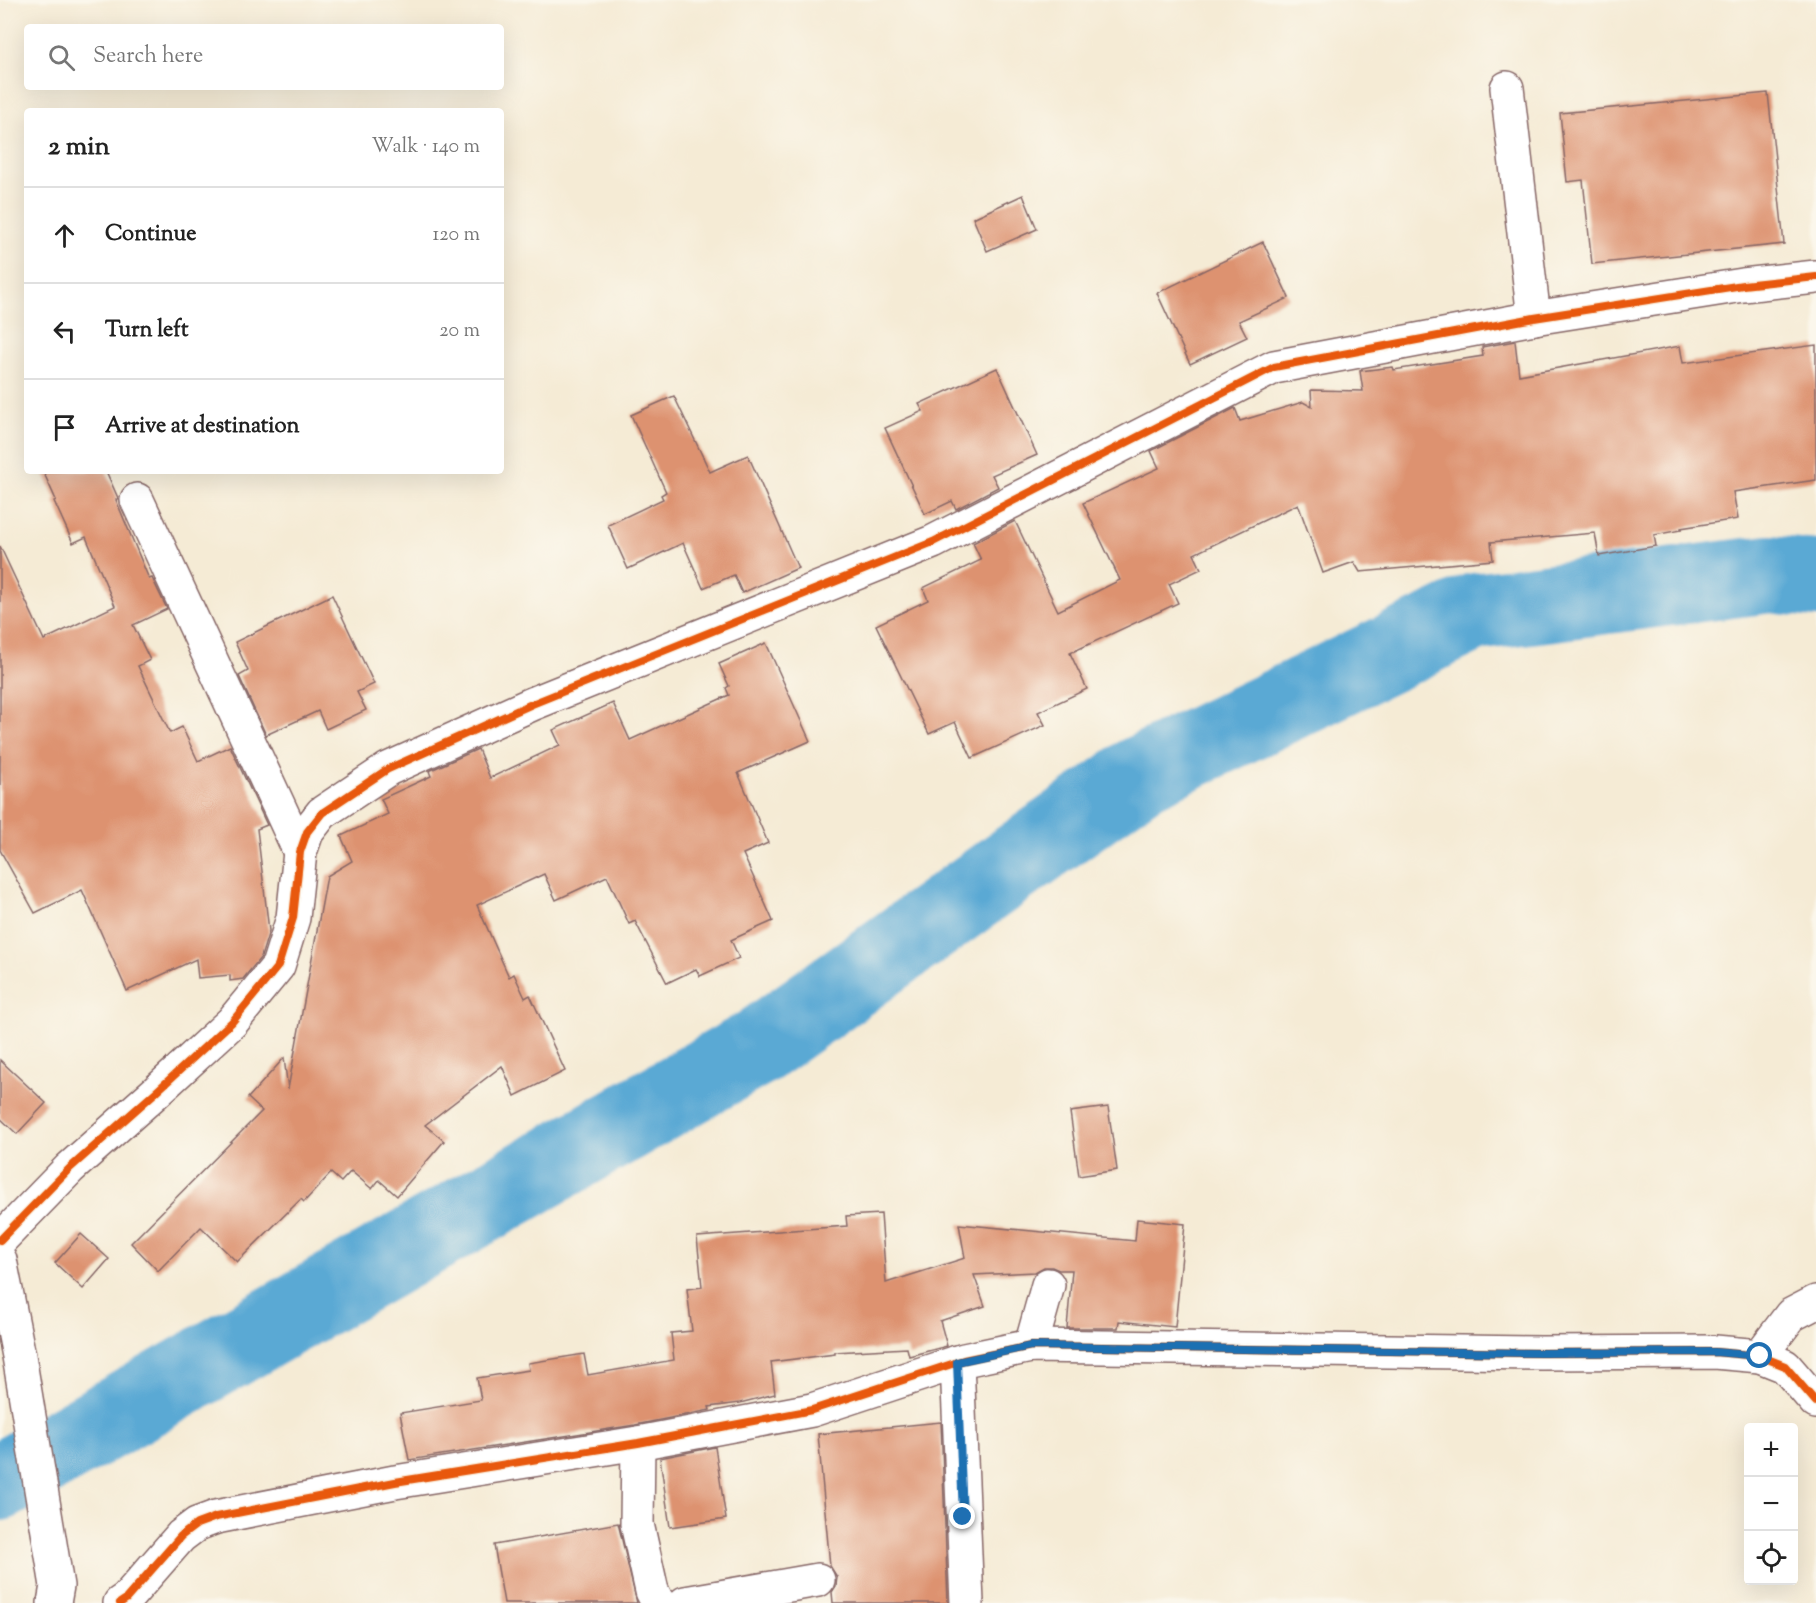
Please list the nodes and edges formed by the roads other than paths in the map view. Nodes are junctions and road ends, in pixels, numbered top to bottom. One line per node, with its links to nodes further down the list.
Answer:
1 (1507, 88): 3 (street)
2 (1816, 277): 3 (street)
3 (1534, 318): 5 (street)
4 (137, 500): 5 (street)
5 (300, 852): 6 (street)
6 (0, 1240)
7 (0, 1260): 16 (street)
8 (1048, 1285): 10 (street)
9 (1816, 1302): 11 (street)
10 (1031, 1346): 11 (street); 12 (street)
11 (1760, 1356): 13 (street)
12 (957, 1362): 14 (street); 20 (street)
13 (1816, 1402)
14 (638, 1443): 17 (street); 18 (street)
15 (818, 1580): 19 (street)
16 (56, 1595)
17 (120, 1603)
18 (658, 1603)
19 (685, 1603)
20 (967, 1603)

